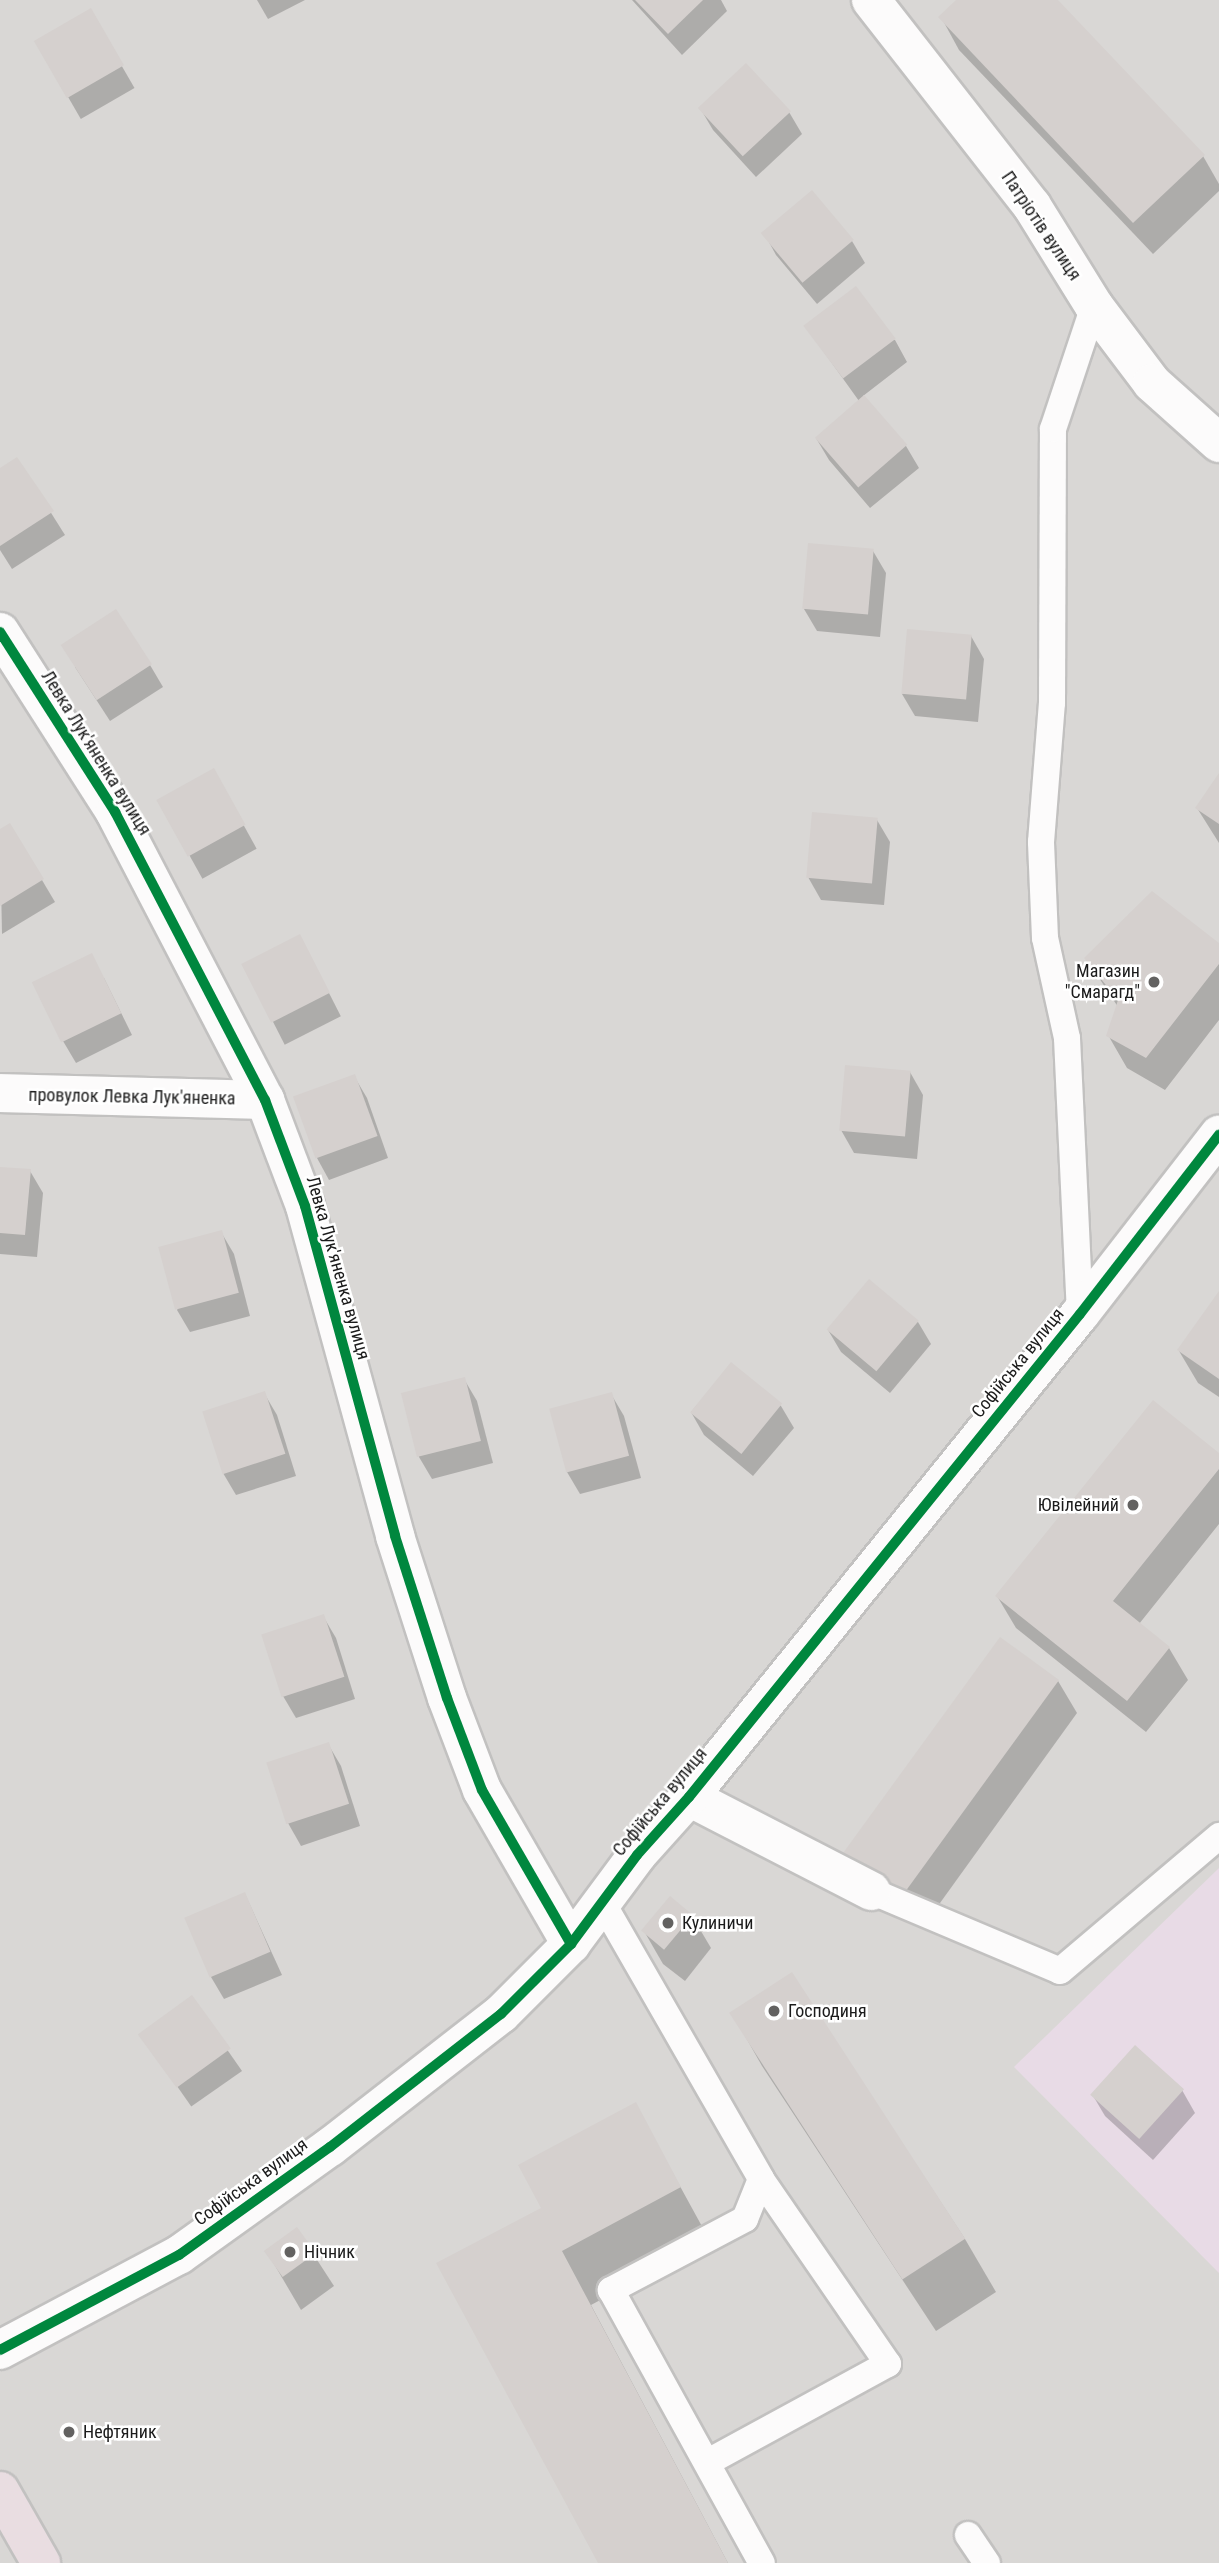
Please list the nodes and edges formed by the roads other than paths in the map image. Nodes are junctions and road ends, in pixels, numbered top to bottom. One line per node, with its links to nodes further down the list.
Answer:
1 (871, 0): 2 (street, Патріотів вулиця)
2 (1094, 306): 3 (street, Патріотів вулиця); 8 (lane)
3 (1219, 443)
4 (0, 632): 6 (street, Левка Лук'яненка вулиця)
5 (0, 1093): 6 (street, провулок Левка Лук'яненка)
6 (265, 1100): 13 (street, Левка Лук'яненка вулиця)
7 (1219, 1135): 8 (street, Софійська вулиця)
8 (1080, 1314): 9 (street, Софійська вулиця)
9 (689, 1797): 11 (street); 12 (street, Софійська вулиця)
10 (1219, 1836): 11 (lane)
11 (871, 1891)
12 (602, 1902): 13 (street, Софійська вулиця); 14 (lane)
13 (570, 1944): 15 (street, Софійська вулиця)
14 (761, 2179): 16 (lane); 16 (lane)
15 (0, 2350)
16 (708, 2462): 20 (lane)
17 (0, 2491): 19 (highway)
18 (968, 2535): 21 (lane)
19 (41, 2563)
20 (762, 2563)
21 (987, 2563)

